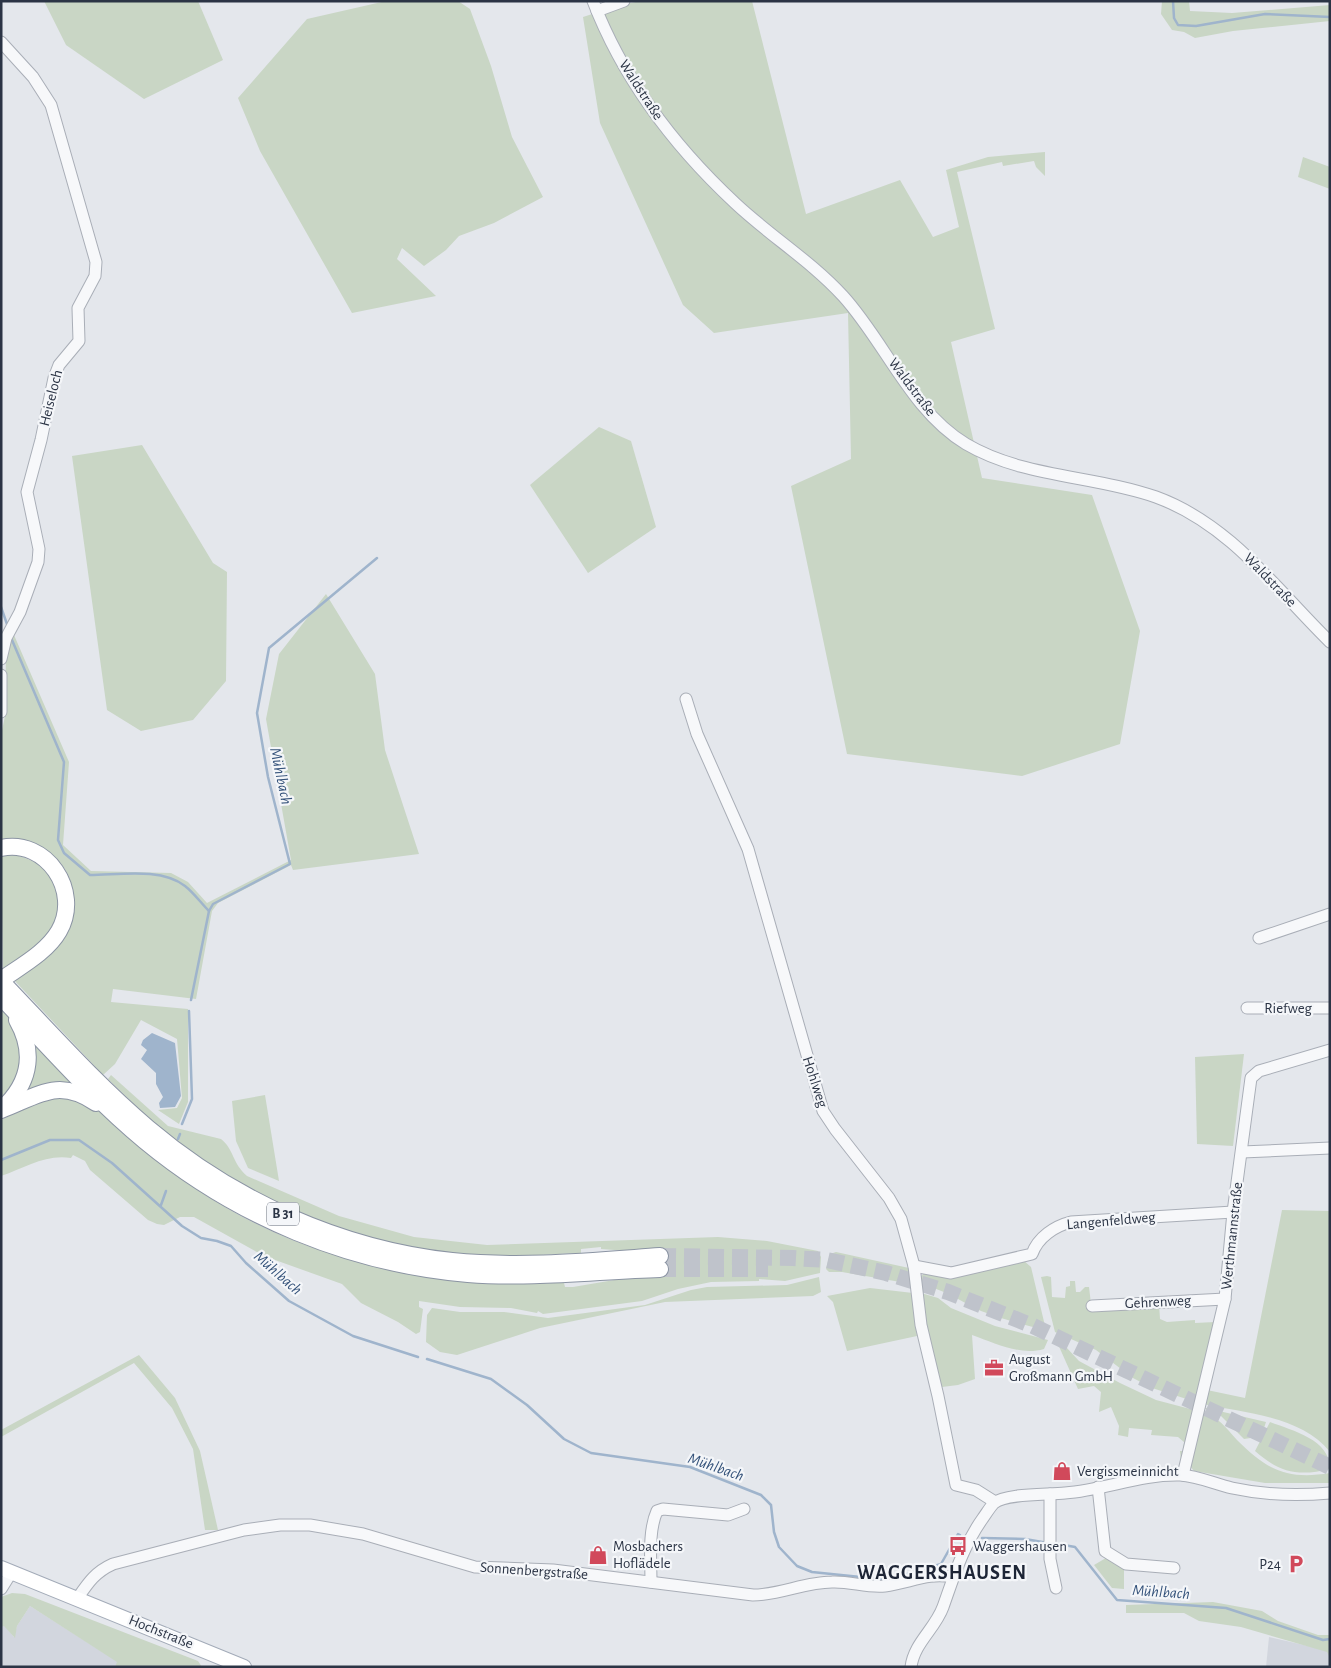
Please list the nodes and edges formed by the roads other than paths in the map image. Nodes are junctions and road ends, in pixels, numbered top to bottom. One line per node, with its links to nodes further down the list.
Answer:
1 (624, 1): 2 (street)
2 (595, 6): 4 (street, Waldstraße)
3 (1, 42): 5 (street, Heiseloch)
4 (1330, 642)
5 (1, 659)
6 (1, 675): 8 (street)
7 (686, 700): 21 (street, Hohlweg)
8 (1, 712)
9 (2, 848): 12 (highway)
10 (1330, 914): 11 (street)
11 (1259, 938)
12 (1, 980): 17 (highway, B 31)
13 (4, 1000): 17 (highway, B 31); 17 (highway)
14 (1247, 1008): 15 (street, Riefweg)
15 (1330, 1008)
16 (1330, 1050): 19 (street, Werthmannstraße)
17 (126, 1124)
18 (1330, 1148): 19 (street)
19 (1242, 1152): 20 (street, Werthmannstraße)
20 (1233, 1212): 21 (street, Langenfeldweg); 22 (street, Werthmannstraße)
21 (914, 1266): 28 (street, Hohlweg)
22 (1225, 1298): 23 (street, Gehrenweg); 24 (street, Werthmannstraße)
23 (1092, 1306)
24 (1183, 1475): 25 (street); 26 (street)
25 (1098, 1487): 27 (street); 30 (street)
26 (1330, 1493)
27 (1050, 1494): 28 (street); 34 (street)
28 (995, 1502): 32 (street)
29 (744, 1509): 33 (street)
30 (1174, 1568)
31 (6, 1570): 35 (street); 36 (main road, Hochstraße)
32 (952, 1577): 33 (street, Sonnenbergstraße); 38 (street)
33 (651, 1582): 36 (street, Sonnenbergstraße)
34 (1056, 1588)
35 (1, 1589)
36 (77, 1599): 37 (main road, Hochstraße)
37 (244, 1667)
38 (911, 1667)

